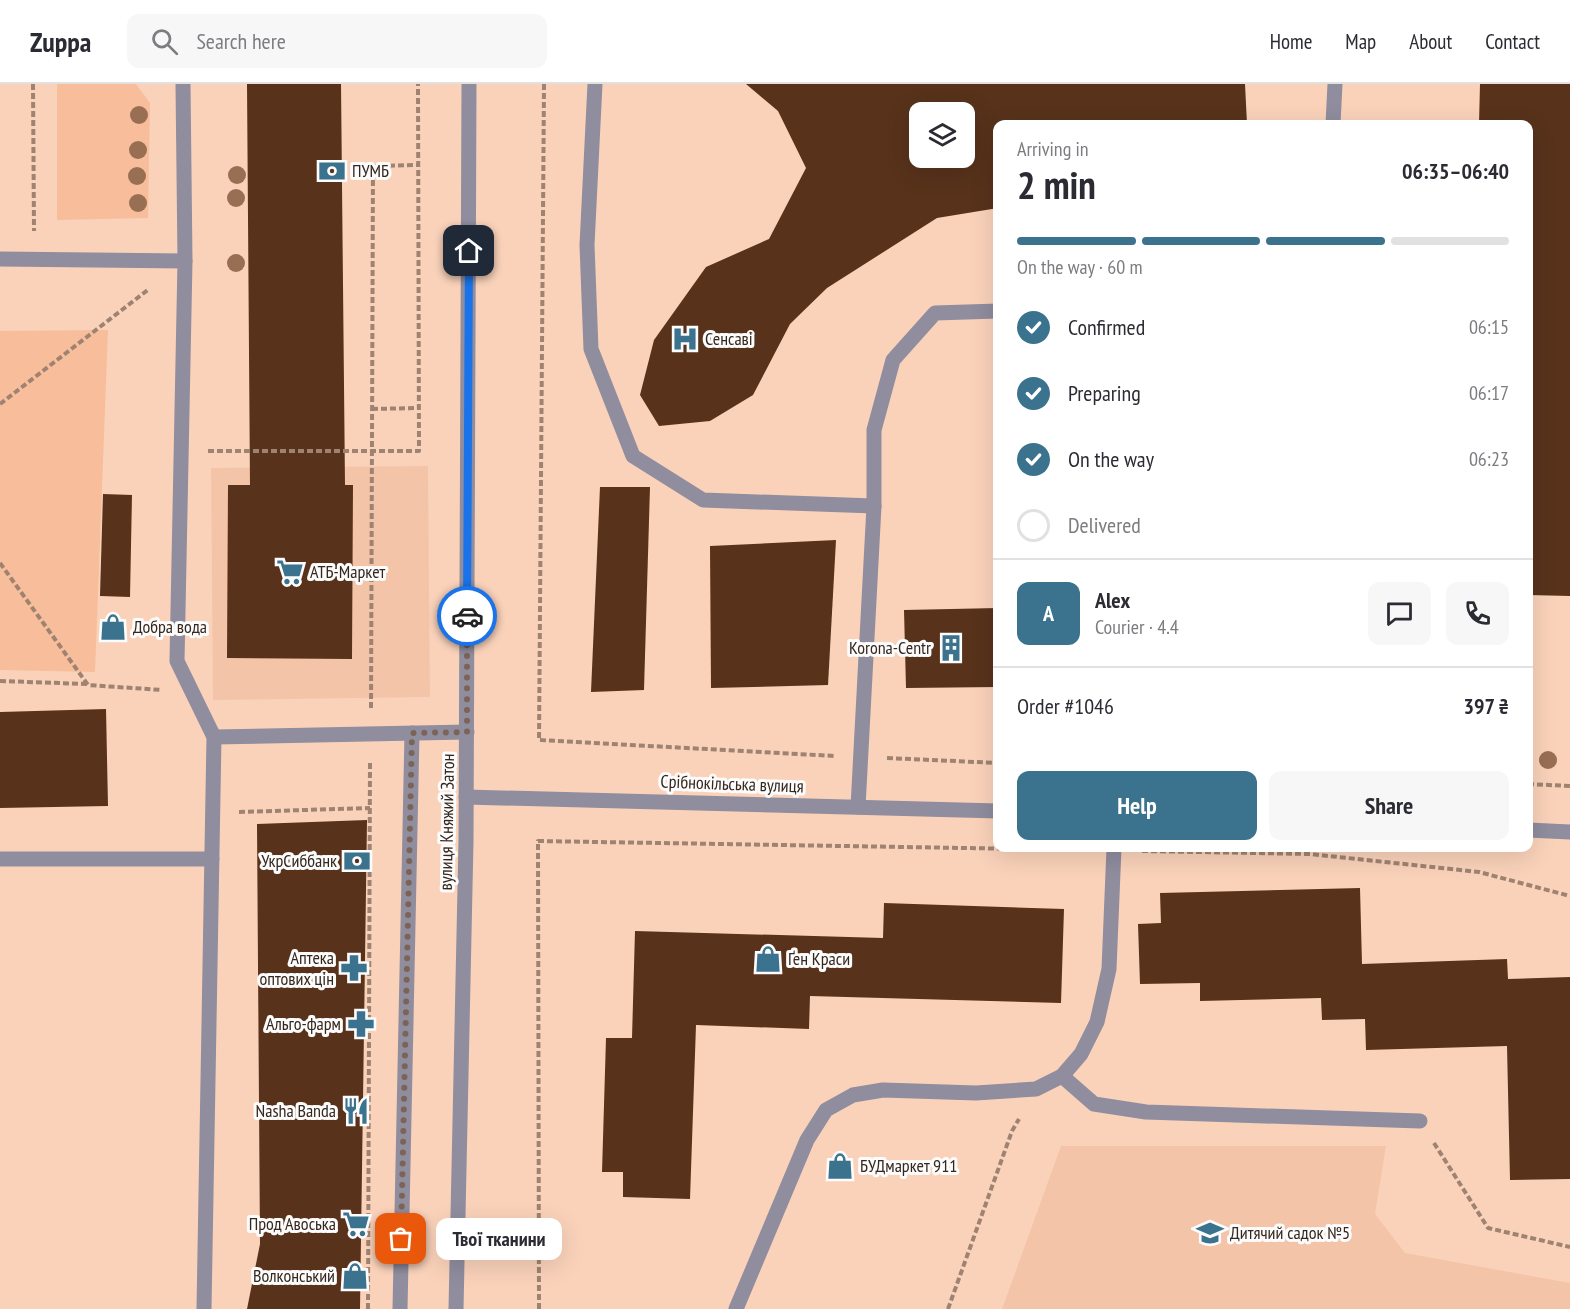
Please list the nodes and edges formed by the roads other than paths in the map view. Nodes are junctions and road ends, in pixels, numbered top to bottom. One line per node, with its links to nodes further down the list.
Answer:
1 (183, 84): 7 (street)
2 (469, 84): 10 (street, вулиця Княжий Затон)
3 (595, 84): 9 (street)
4 (1335, 84): 5 (street)
5 (1333, 120)
6 (0, 259): 7 (street)
7 (184, 261): 12 (street)
8 (993, 311): 9 (street)
9 (874, 506): 14 (street)
10 (467, 732): 11 (street); 13 (street, вулиця Княжий Затон)
11 (412, 733): 12 (street); 24 (street)
12 (214, 737): 20 (street)
13 (466, 797): 14 (street, Срібнокільська вулиця); 25 (street, вулиця Княжий Затон)
14 (858, 807): 15 (street, Срібнокільська вулиця)
15 (993, 811)
16 (1533, 830): 17 (street)
17 (1569, 832)
18 (1114, 852): 21 (street)
19 (0, 859): 20 (street)
20 (212, 859): 23 (street)
21 (1062, 1076): 22 (street); 26 (street)
22 (1420, 1121)
23 (204, 1309)
24 (400, 1309)
25 (456, 1309)
26 (736, 1309)

